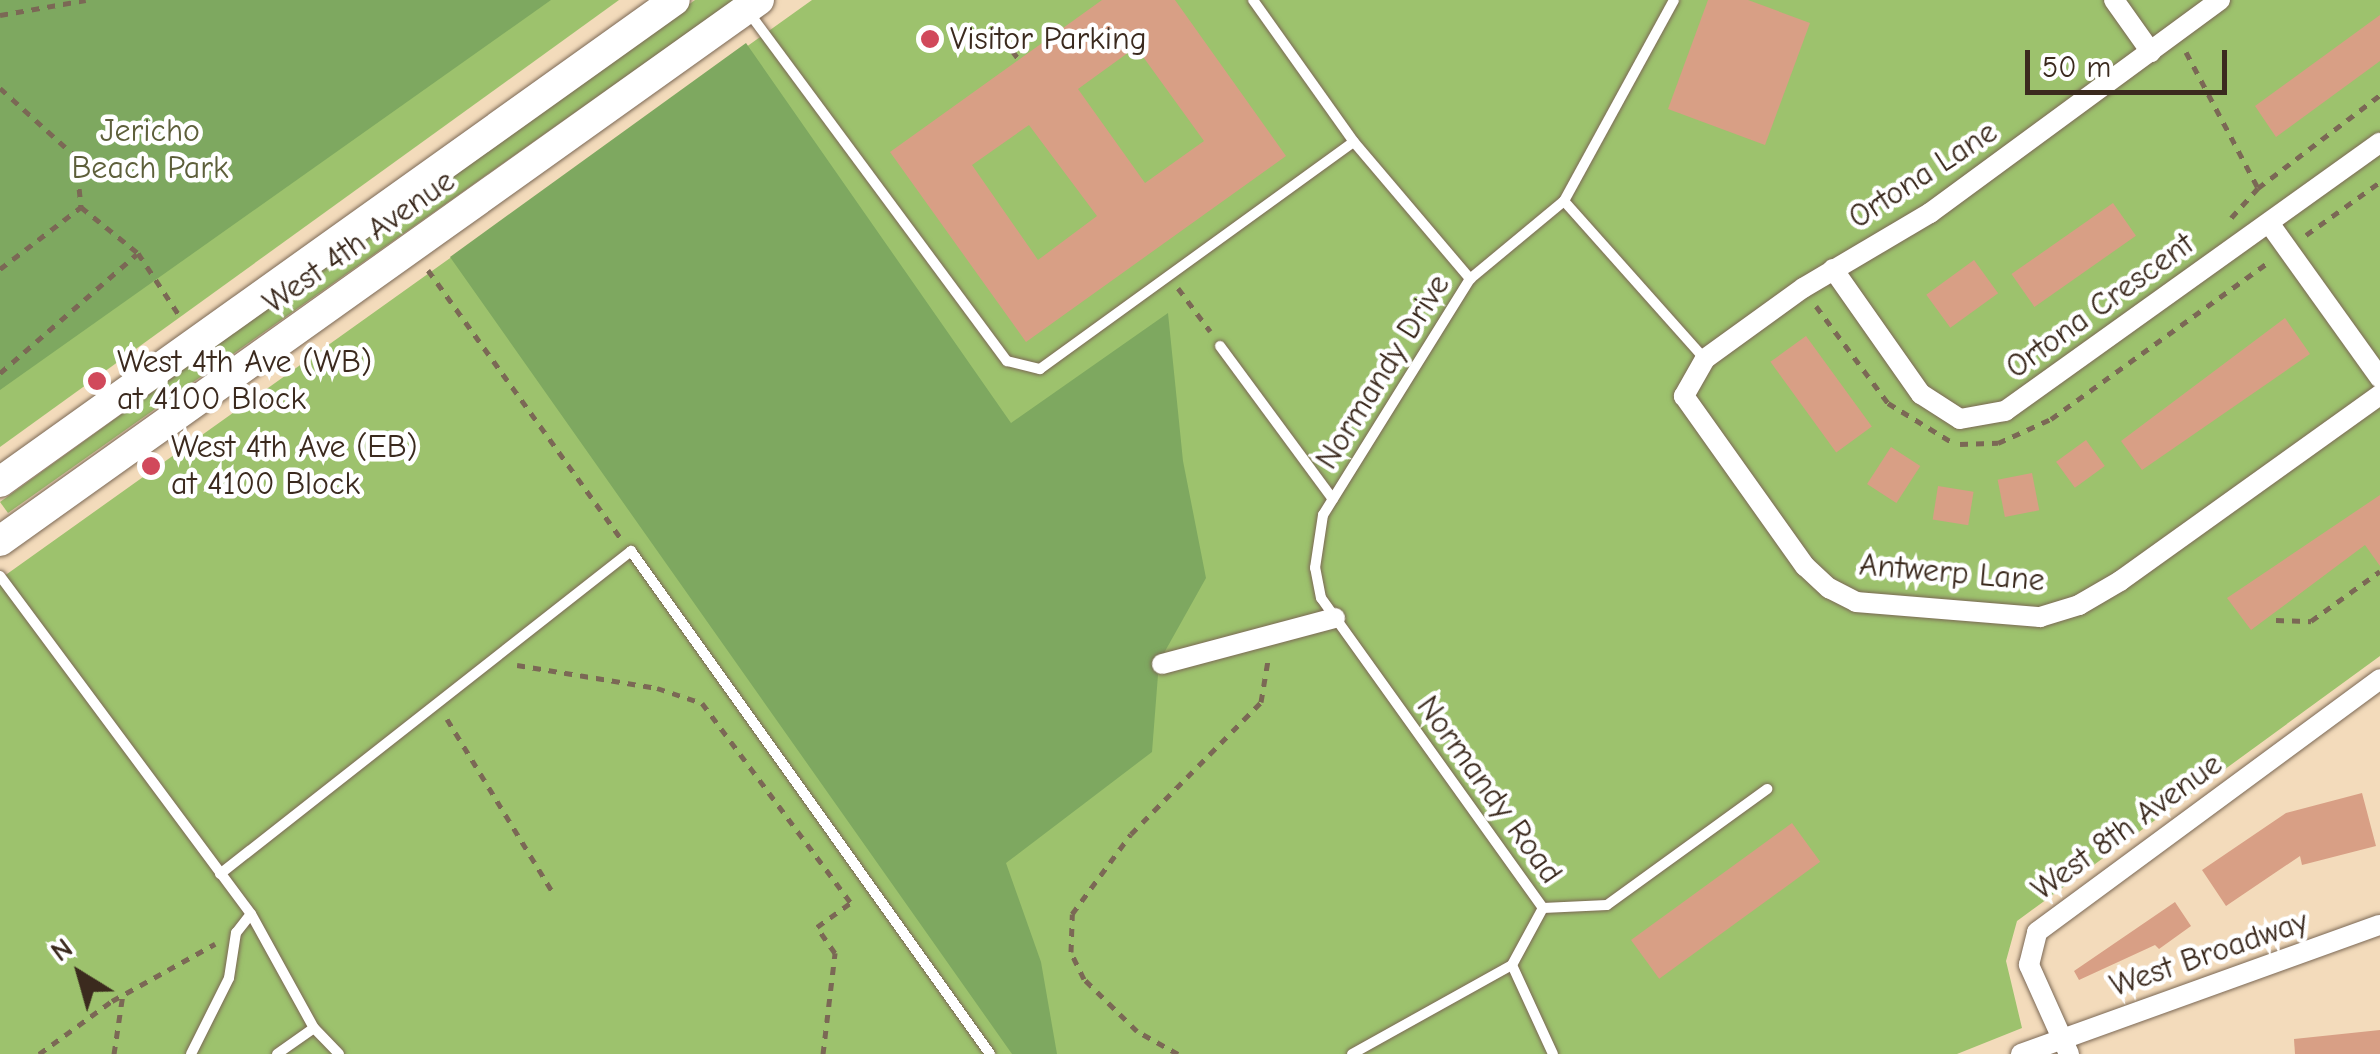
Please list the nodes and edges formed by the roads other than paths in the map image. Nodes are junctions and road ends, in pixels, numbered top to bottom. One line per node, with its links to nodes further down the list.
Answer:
1 (675, 0): 18 (main road, West 4th Avenue)
2 (1253, 0): 8 (lane)
3 (1674, 0): 10 (lane, Normandy Drive)
4 (2114, 0): 7 (street)
5 (2220, 0): 7 (street, Ortona Lane)
6 (752, 4): 8 (lane); 20 (main road, West 4th Avenue)
7 (2151, 52): 12 (street, Ortona Lane)
8 (1354, 142): 13 (lane)
9 (2380, 143): 11 (street, Ortona Crescent)
10 (1564, 200): 13 (lane, Normandy Drive); 15 (lane)
11 (2269, 223): 12 (street, Ortona Crescent); 16 (street)
12 (1832, 269): 15 (street, Ortona Lane)
13 (1470, 279): 19 (lane, Normandy Drive)
14 (1220, 346): 19 (lane)
15 (1704, 359): 17 (street, Antwerp Lane)
16 (2380, 378)
17 (2380, 395)
18 (0, 482)
19 (1333, 499): 22 (lane, Normandy Drive)
20 (0, 540)
21 (0, 576): 27 (lane)
22 (1321, 598): 23 (lane, Normandy Road)
23 (1335, 618): 24 (street); 28 (lane, Normandy Road)
24 (1162, 664)
25 (2380, 679): 33 (street, West 8th Avenue)
26 (1767, 789): 28 (lane)
27 (220, 874): 29 (lane); 37 (lane)
28 (1543, 908): 31 (lane, Normandy Road)
29 (250, 914): 32 (lane); 34 (lane)
30 (2380, 926): 33 (street, West Broadway)
31 (1512, 966): 38 (lane); 39 (lane)
32 (314, 1028): 35 (lane); 36 (lane)
33 (2064, 1046): 40 (street)
34 (191, 1054)
35 (277, 1054)
36 (339, 1054)
37 (990, 1054)
38 (1352, 1054)
39 (1553, 1054)
40 (2021, 1054)

